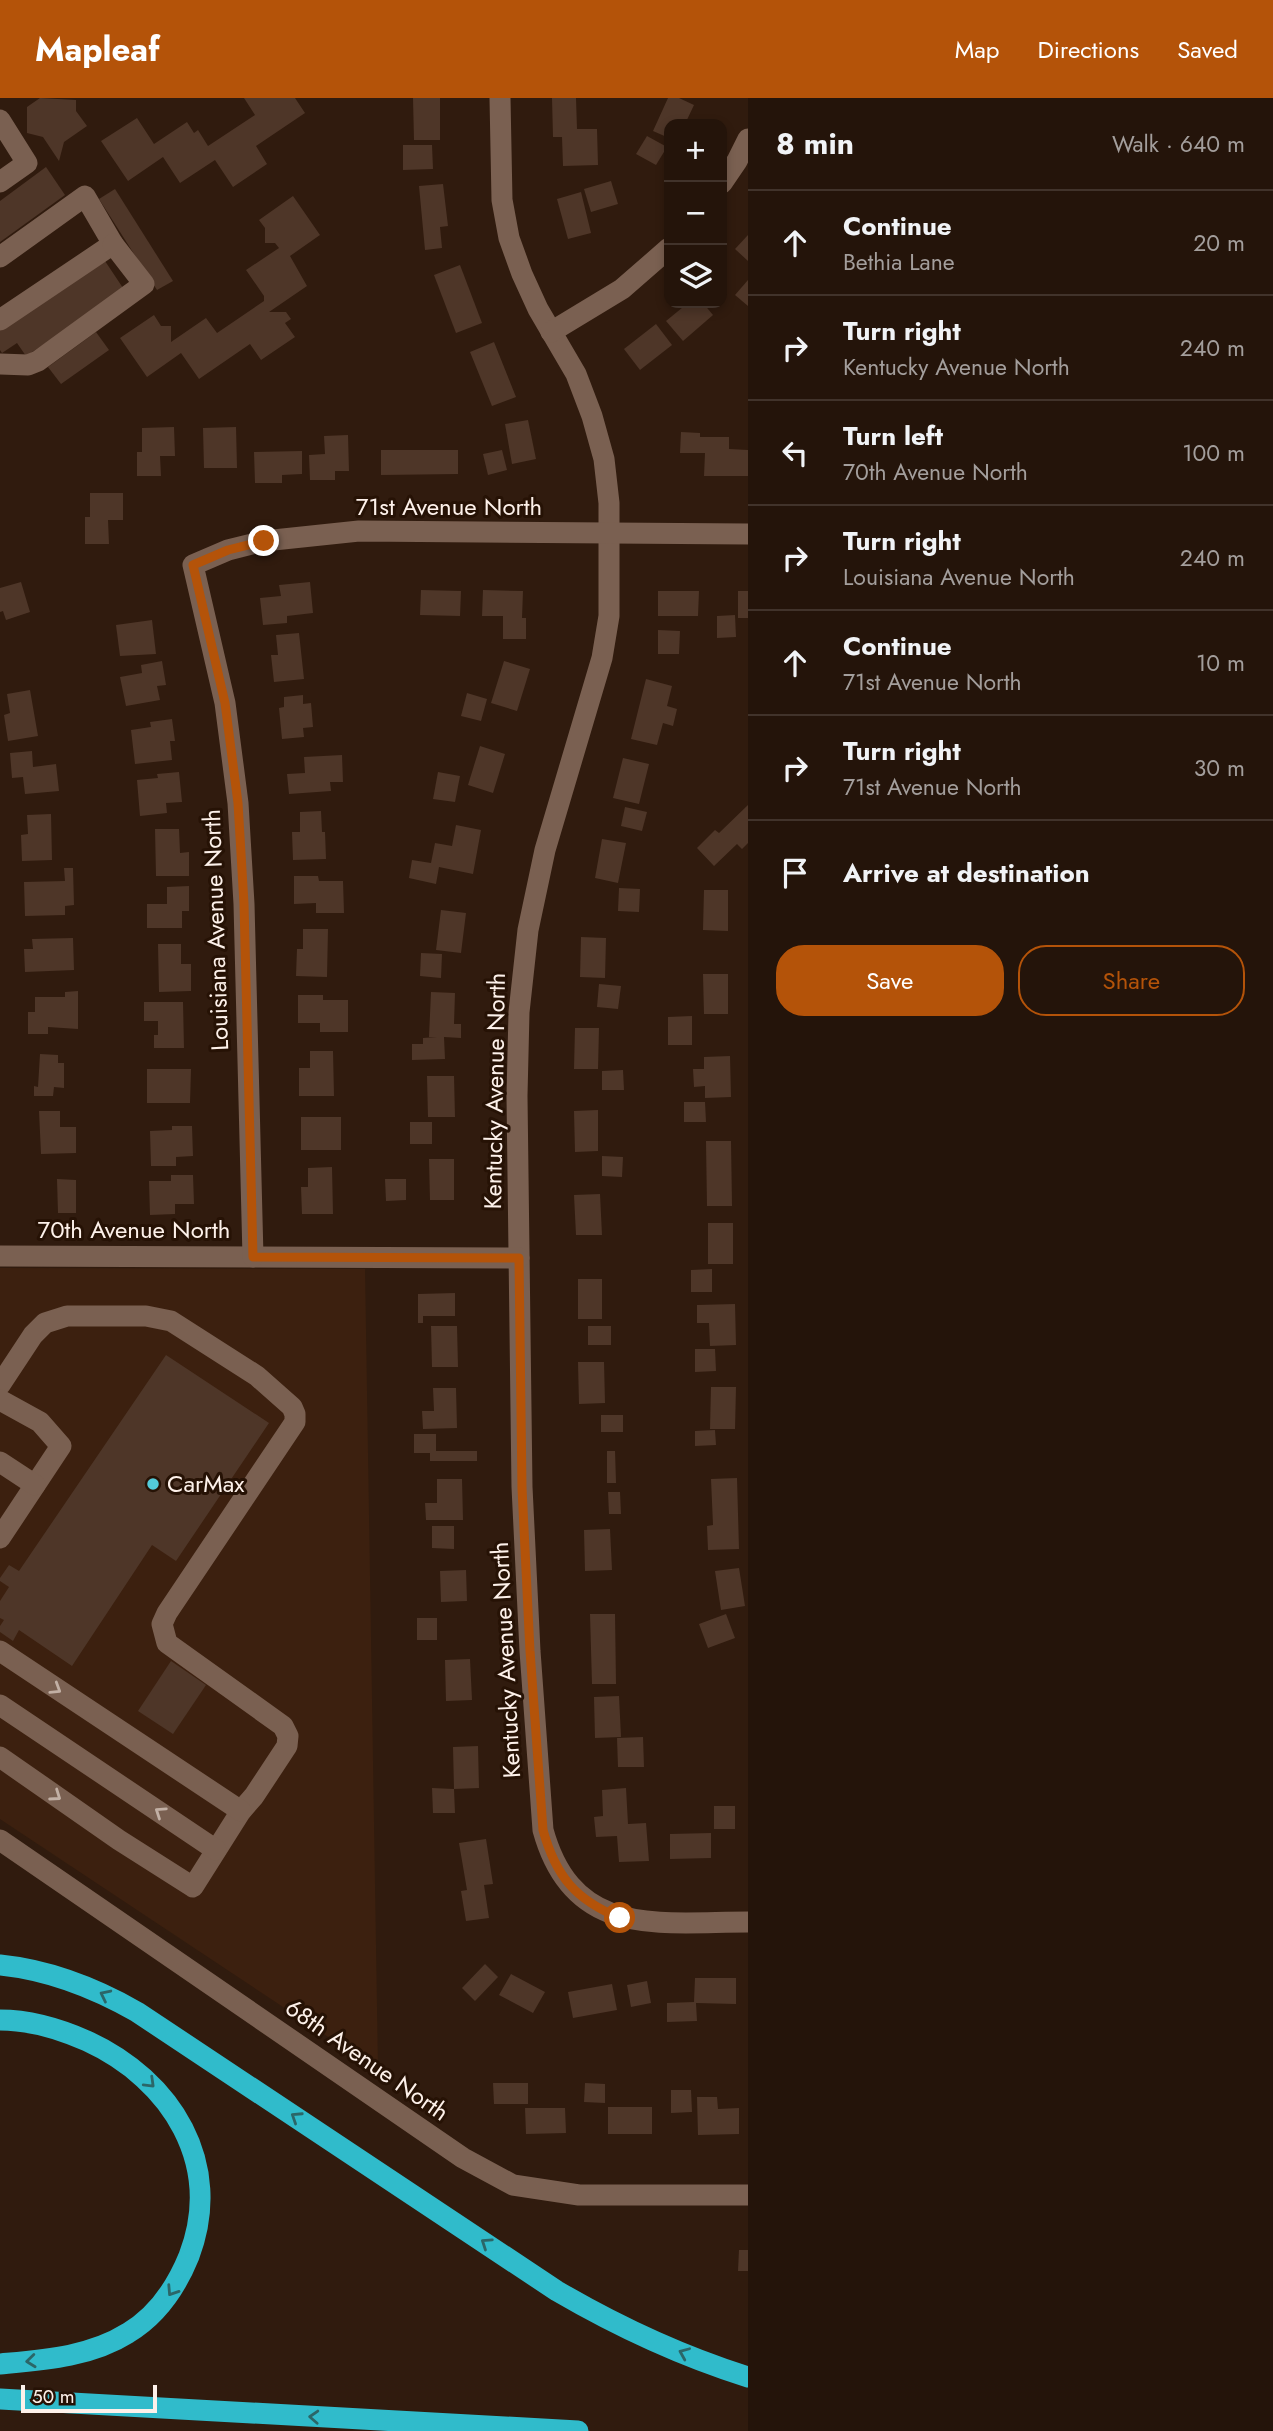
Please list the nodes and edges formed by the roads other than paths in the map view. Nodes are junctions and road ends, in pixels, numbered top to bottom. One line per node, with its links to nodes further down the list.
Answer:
1 (499, 98): 10 (street, Kentucky Avenue North)
2 (0, 120): 4 (street)
3 (748, 139): 5 (street)
4 (0, 181)
5 (723, 182)
6 (113, 244): 8 (street); 9 (street); 11 (street)
7 (664, 252): 10 (street)
8 (0, 257)
9 (0, 320)
10 (551, 332): 12 (street, Kentucky Avenue North)
11 (0, 365)
12 (610, 534): 13 (street, 71st Avenue North); 14 (street, 71st Avenue North); 17 (street, Kentucky Avenue North)
13 (748, 534)
14 (203, 603): 16 (street, Louisiana Avenue North)
15 (0, 1256): 16 (street, 70th Avenue North)
16 (253, 1257): 17 (street, 70th Avenue North)
17 (519, 1258): 29 (street, Kentucky Avenue North)
18 (0, 1385): 26 (street)
19 (0, 1400): 21 (street)
20 (0, 1462): 21 (street)
21 (35, 1485): 22 (street)
22 (2, 1530)
23 (0, 1651): 26 (street, one-way to 26)
24 (0, 1705): 28 (street, one-way to 24)
25 (0, 1757): 28 (street, one-way to 28)
26 (241, 1811): 28 (street)
27 (0, 1839): 32 (street, 68th Avenue North)
28 (216, 1850)
29 (748, 1922)
30 (0, 1965): 34 (highway, one-way to 30)
31 (0, 2020): 33 (highway, one-way to 33)
32 (748, 2195)
33 (0, 2364)
34 (748, 2377)
35 (0, 2399): 36 (highway, one-way to 35)
36 (578, 2431)

